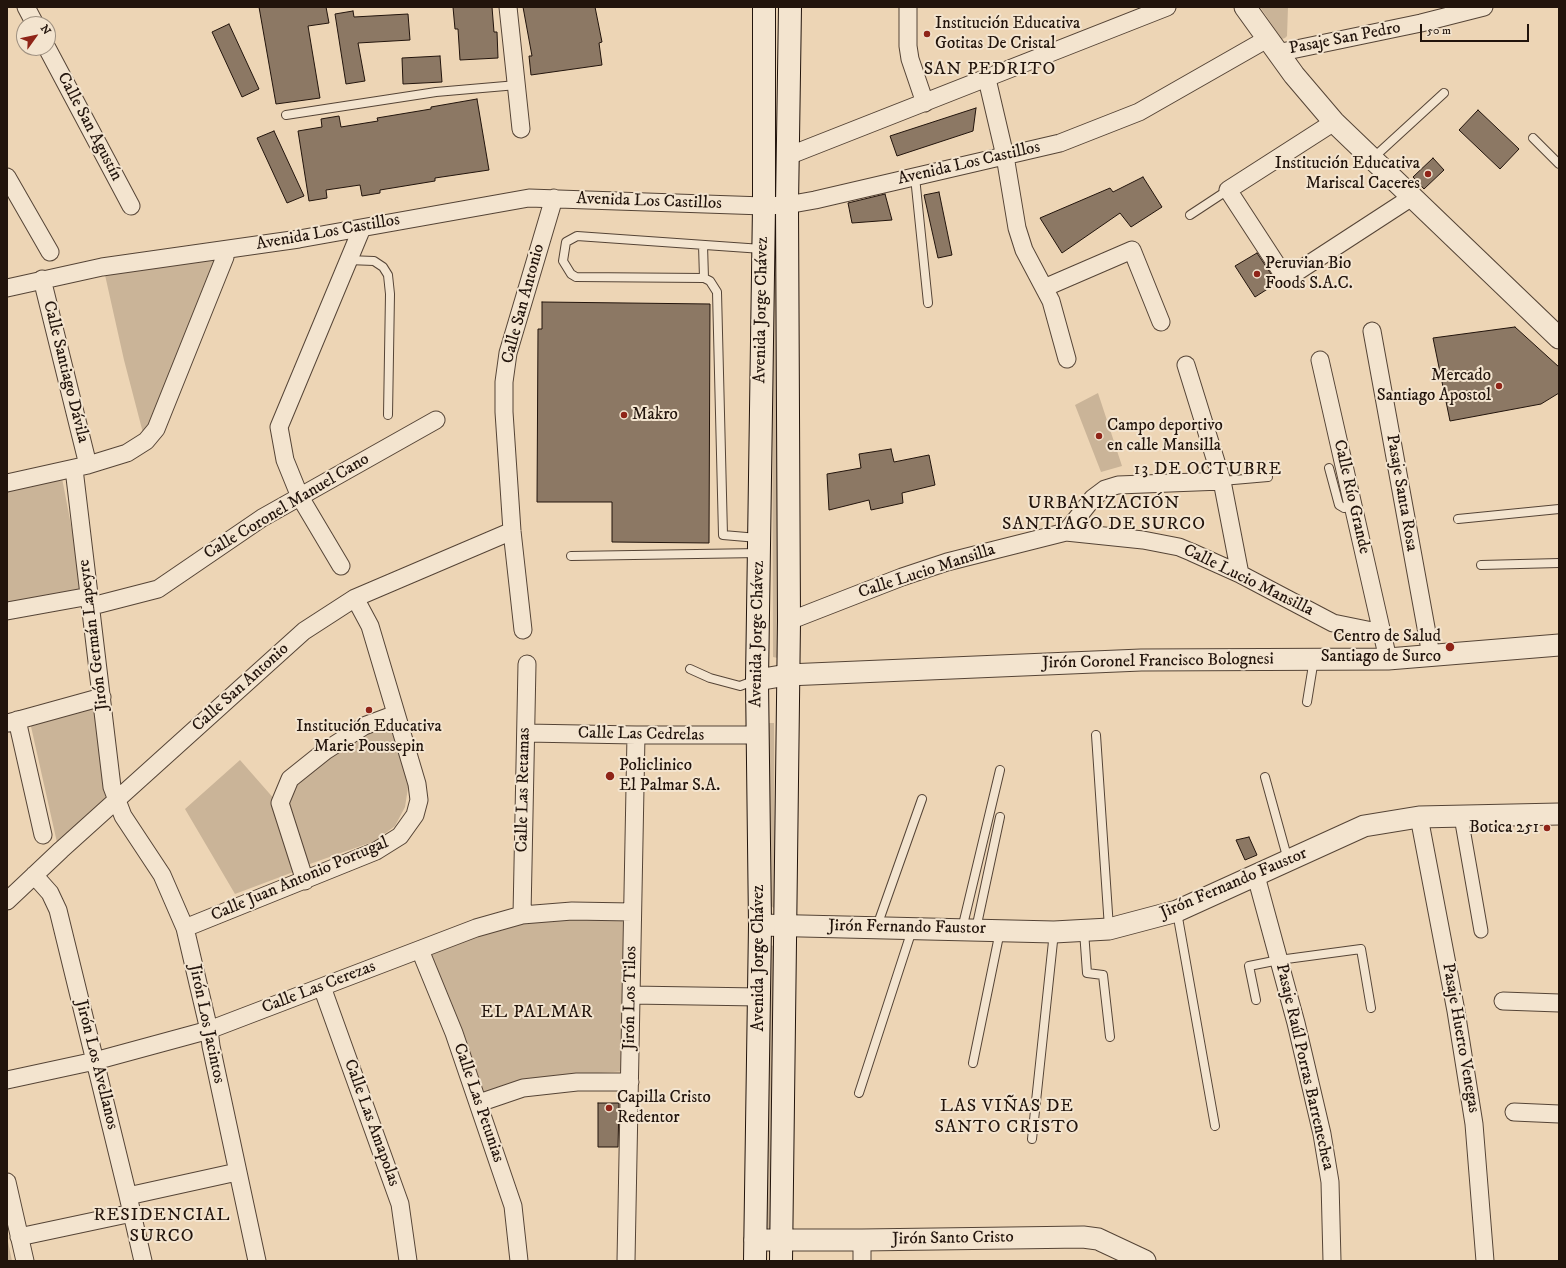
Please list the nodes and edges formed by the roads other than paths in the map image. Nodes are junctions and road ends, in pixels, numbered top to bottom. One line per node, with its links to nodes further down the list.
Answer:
1 (26, 7): 9 (street)
2 (508, 7): 13 (street)
3 (764, 7): 31 (main road, Avenida Jorge Chávez)
4 (790, 7): 20 (main road, Avenida Jorge Chávez)
5 (908, 7): 15 (street)
6 (1166, 7): 12 (street)
7 (1245, 7): 10 (street)
8 (1484, 7): 10 (street, Pasaje San Pedro)
9 (31, 16)
10 (1272, 46): 17 (street); 21 (street, Avenida Los Castillos)
11 (51, 56): 30 (street, Calle San Agustín)
12 (988, 79): 15 (street); 21 (street)
13 (518, 85): 16 (lane); 18 (street)
14 (1444, 93): 22 (lane)
15 (924, 103): 20 (street)
16 (286, 115)
17 (1334, 122): 22 (street); 26 (street)
18 (521, 129)
19 (1533, 138): 23 (lane)
20 (788, 156): 29 (main road, Avenida Jorge Chávez)
21 (1005, 156): 25 (street, Avenida Los Castillos); 42 (street)
22 (1372, 159): 27 (street)
23 (1559, 164)
24 (7, 177): 37 (street)
25 (915, 177): 29 (street, Avenida Los Castillos); 43 (lane)
26 (1228, 190): 27 (street); 32 (lane)
27 (1412, 197): 46 (street)
28 (554, 198): 31 (street, Avenida Los Castillos); 33 (street, Avenida Los Castillos); 61 (street, Calle San Antonio)
29 (787, 205): 31 (street, Avenida Los Castillos); 72 (main road, Avenida Jorge Chávez)
30 (131, 206)
31 (764, 206): 35 (main road, Avenida Jorge Chávez)
32 (1190, 214)
33 (362, 228): 36 (street, Avenida Los Castillos); 38 (street)
34 (703, 245): 35 (lane); 39 (lane); 39 (lane)
35 (763, 249): 63 (main road, Avenida Jorge Chávez)
36 (223, 250): 40 (street, Avenida Los Castillos); 52 (street)
37 (50, 252)
38 (348, 260): 50 (lane); 57 (street)
39 (704, 278): 63 (lane)
40 (42, 280): 41 (street, Avenida Los Castillos); 52 (street, Calle Santiago Dávila)
41 (7, 288)
42 (1044, 288): 44 (street); 47 (street)
43 (928, 303)
44 (1161, 322)
45 (1372, 332): 76 (street, Pasaje Santa Rosa)
46 (1559, 338)
47 (1067, 359)
48 (1320, 360): 58 (street, Calle Río Grande)
49 (1186, 365): 55 (street)
50 (388, 415)
51 (436, 420): 57 (street, Calle Coronel Manuel Cano)
52 (81, 467): 56 (street); 70 (street, Jirón Germán Lapeyre)
53 (1329, 468): 58 (lane)
54 (1268, 477): 55 (lane)
55 (1222, 481): 62 (street); 68 (street)
56 (7, 483)
57 (300, 496): 67 (street); 70 (street, Calle Coronel Manuel Cano)
58 (1354, 507): 74 (street, Calle Río Grande)
59 (1559, 509): 60 (lane)
60 (1458, 519)
61 (512, 531): 69 (street, Calle San Antonio); 73 (street, Calle San Antonio)
62 (1066, 532): 68 (street, Calle Lucio Mansilla); 72 (street, Calle Lucio Mansilla)
63 (759, 546): 64 (lane); 82 (main road, Avenida Jorge Chávez)
64 (571, 556)
65 (1559, 563): 66 (lane)
66 (1482, 565)
67 (341, 566)
68 (1240, 574): 74 (street, Calle Lucio Mansilla)
69 (355, 598): 85 (street, Calle Juan Antonio Portugal); 94 (street, Calle San Antonio)
70 (91, 601): 71 (street, Calle Coronel Manuel Cano); 83 (street, Jirón Germán Lapeyre)
71 (7, 611)
72 (789, 621): 81 (main road, Avenida Jorge Chávez)
73 (523, 630)
74 (1382, 633): 78 (street)
75 (1559, 645): 76 (street, Jirón Coronel Francisco Bolognesi)
76 (1431, 655): 78 (street, Jirón Coronel Francisco Bolognesi)
77 (1314, 659): 78 (street, Jirón Coronel Francisco Bolognesi); 81 (street, Jirón Coronel Francisco Bolognesi); 84 (lane)
78 (1388, 659)
79 (527, 664): 87 (street, Calle Las Retamas)
80 (690, 669): 82 (lane)
81 (787, 675): 82 (street, Jirón Coronel Francisco Bolognesi); 109 (main road, Avenida Jorge Chávez)
82 (757, 680): 89 (main road, Avenida Jorge Chávez)
83 (102, 697): 86 (street); 94 (street, Jirón Germán Lapeyre)
84 (1307, 702)
85 (396, 714): 103 (street); 103 (street, Calle Juan Antonio Portugal)
86 (12, 722): 99 (street)
87 (526, 733): 88 (street, Calle Las Cedrelas); 107 (street, Calle Las Retamas)
88 (636, 735): 89 (street, Calle Las Cedrelas); 106 (street, Jirón Los Tilos)
89 (757, 735): 108 (main road, Avenida Jorge Chávez)
90 (1096, 735): 114 (lane)
91 (1000, 770): 113 (lane)
92 (1265, 777): 100 (lane)
93 (922, 798): 110 (lane)
94 (116, 801): 101 (street, Calle San Antonio); 112 (street, Jirón Los Jacintos)
95 (1559, 814): 98 (street, Jirón Fernando Faustor)
96 (1000, 817): 113 (lane)
97 (1419, 817): 98 (street, Jirón Fernando Faustor); 100 (street, Jirón Fernando Faustor); 157 (street, Pasaje Huerto Venegas)
98 (1461, 817): 117 (street)
99 (43, 835)
100 (1289, 861): 102 (street, Jirón Fernando Faustor)
101 (34, 875): 104 (street, Calle San Antonio); 130 (street, Jirón Los Avellanos)
102 (1256, 876): 105 (street, Jirón Fernando Faustor); 120 (street, Pasaje Raúl Porras Barrenechea)
103 (305, 881): 112 (street, Calle Juan Antonio Portugal)
104 (7, 901)
105 (1177, 911): 114 (street, Jirón Fernando Faustor); 138 (lane)
106 (632, 912): 107 (street, Calle Las Cerezas); 122 (street, Jirón Los Tilos)
107 (522, 915): 119 (street, Calle Las Cerezas)
108 (760, 925): 109 (street, Jirón Fernando Faustor); 123 (main road, Avenida Jorge Chávez)
109 (784, 925): 110 (street, Jirón Fernando Faustor); 146 (main road, Avenida Jorge Chávez)
110 (877, 927): 111 (street, Jirón Fernando Faustor)
111 (913, 927): 113 (street, Jirón Fernando Faustor); 134 (lane)
112 (185, 928): 128 (street, Jirón Los Jacintos)
113 (969, 929): 115 (street, Jirón Fernando Faustor)
114 (1109, 929): 116 (street, Jirón Fernando Faustor)
115 (1000, 930): 118 (street, Jirón Fernando Faustor); 131 (lane)
116 (1084, 930): 118 (street, Jirón Fernando Faustor); 129 (lane)
117 (1481, 931)
118 (1054, 932): 139 (lane)
119 (420, 950): 121 (street, Calle Las Cerezas); 135 (street, Calle Las Petunias)
120 (1279, 960): 124 (lane); 127 (lane); 156 (street, Pasaje Raúl Porras Barrenechea)
121 (322, 988): 128 (street, Calle Las Cerezas); 151 (street, Calle Las Amapolas)
122 (631, 995): 123 (street); 133 (street, Jirón Los Tilos)
123 (759, 997): 147 (main road, Avenida Jorge Chávez)
124 (1256, 1000)
125 (1504, 1001): 126 (street)
126 (1559, 1004)
127 (1371, 1008)
128 (210, 1030): 130 (street, Calle Las Cerezas); 140 (street, Jirón Los Jacintos)
129 (1110, 1037)
130 (95, 1061): 132 (street, Calle Las Cerezas); 142 (street, Jirón Los Avellanos)
131 (973, 1063)
132 (7, 1080)
133 (630, 1082): 135 (street); 153 (street, Jirón Los Tilos)
134 (859, 1093)
135 (480, 1103): 152 (street, Calle Las Petunias)
136 (1514, 1112): 137 (street)
137 (1559, 1114)
138 (1215, 1126)
139 (1032, 1139)
140 (237, 1172): 142 (street); 150 (street, Jirón Los Jacintos)
141 (7, 1182): 144 (street)
142 (128, 1196): 143 (street, Jirón Los Avellanos)
143 (132, 1213): 144 (street); 149 (street, Jirón Los Avellanos)
144 (19, 1237): 148 (street)
145 (862, 1240): 146 (street, Jirón Santo Cristo); 154 (street); 155 (street, Jirón Santo Cristo)
146 (781, 1250): 147 (street, Jirón Santo Cristo)
147 (755, 1251)
148 (25, 1261)
149 (142, 1261)
150 (256, 1261)
151 (408, 1261)
152 (519, 1261)
153 (626, 1261)
154 (862, 1261)
155 (1145, 1261)
156 (1332, 1261)
157 (1485, 1261)

